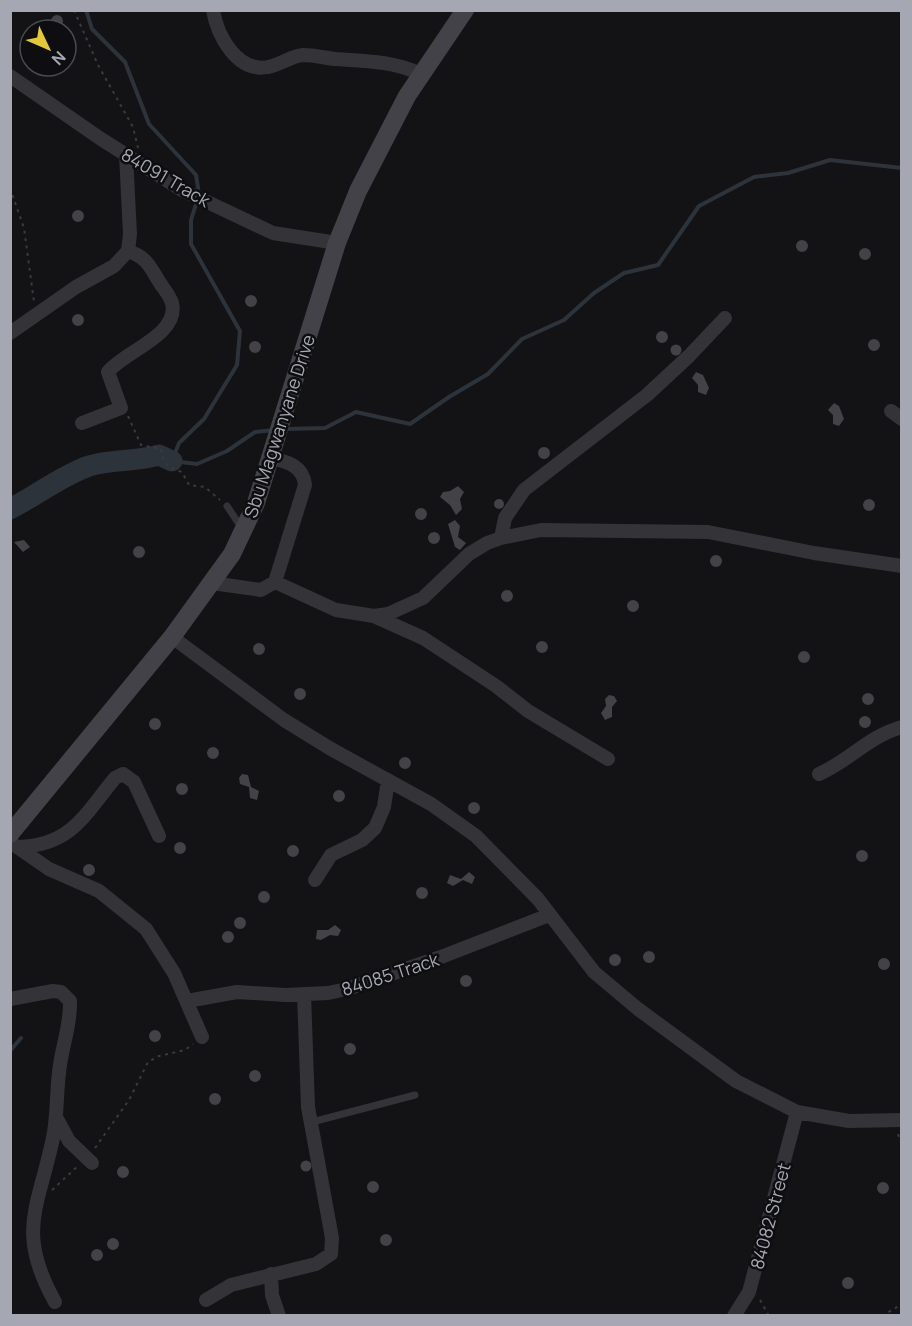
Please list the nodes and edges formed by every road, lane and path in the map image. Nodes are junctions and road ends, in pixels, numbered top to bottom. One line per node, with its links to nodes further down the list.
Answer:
1 (74, 10): 7 (path)
2 (213, 10): 4 (street)
3 (465, 10): 4 (main road, Sbu Magwanyane Drive)
4 (421, 74): 9 (main road, Sbu Magwanyane Drive)
5 (10, 76): 6 (street, 84091 Track)
6 (126, 155): 7 (street, 84091 Track); 10 (street)
7 (142, 165): 9 (street, 84091 Track)
8 (10, 188): 11 (path)
9 (337, 243): 16 (main road, Sbu Magwanyane Drive)
10 (128, 251): 11 (street); 14 (street)
11 (35, 316): 13 (street)
12 (725, 318): 19 (street)
13 (10, 333)
14 (121, 408): 15 (street); 17 (path)
15 (82, 423)
16 (273, 453): 18 (main road, Sbu Magwanyane Drive); 21 (street)
17 (227, 506): 18 (lane)
18 (244, 532): 22 (main road, Sbu Magwanyane Drive)
19 (501, 538): 20 (street); 23 (street)
20 (902, 566)
21 (275, 582): 22 (street); 23 (street)
22 (212, 583): 24 (main road, Sbu Magwanyane Drive)
23 (374, 616): 26 (street)
24 (172, 637): 28 (street); 30 (main road, Sbu Magwanyane Drive)
25 (902, 727): 27 (street)
26 (608, 759)
27 (819, 774)
28 (388, 780): 31 (street); 32 (street)
29 (159, 836): 30 (street)
30 (14, 841): 35 (street)
31 (315, 880)
32 (549, 915): 33 (street, 84085 Track); 38 (street)
33 (304, 994): 35 (street, 84085 Track); 41 (street)
34 (10, 999): 39 (street)
35 (187, 1000): 36 (street)
36 (202, 1037): 42 (path)
37 (415, 1095): 41 (lane)
38 (797, 1112): 40 (street); 49 (street, 84082 Street)
39 (56, 1117): 42 (street); 46 (street)
40 (902, 1120)
41 (312, 1122): 44 (street)
42 (89, 1161): 43 (path)
43 (52, 1191)
44 (271, 1275): 45 (street); 48 (street)
45 (206, 1300)
46 (55, 1302)
47 (902, 1304): 50 (path)
48 (279, 1316)
49 (734, 1316)
50 (882, 1316)

